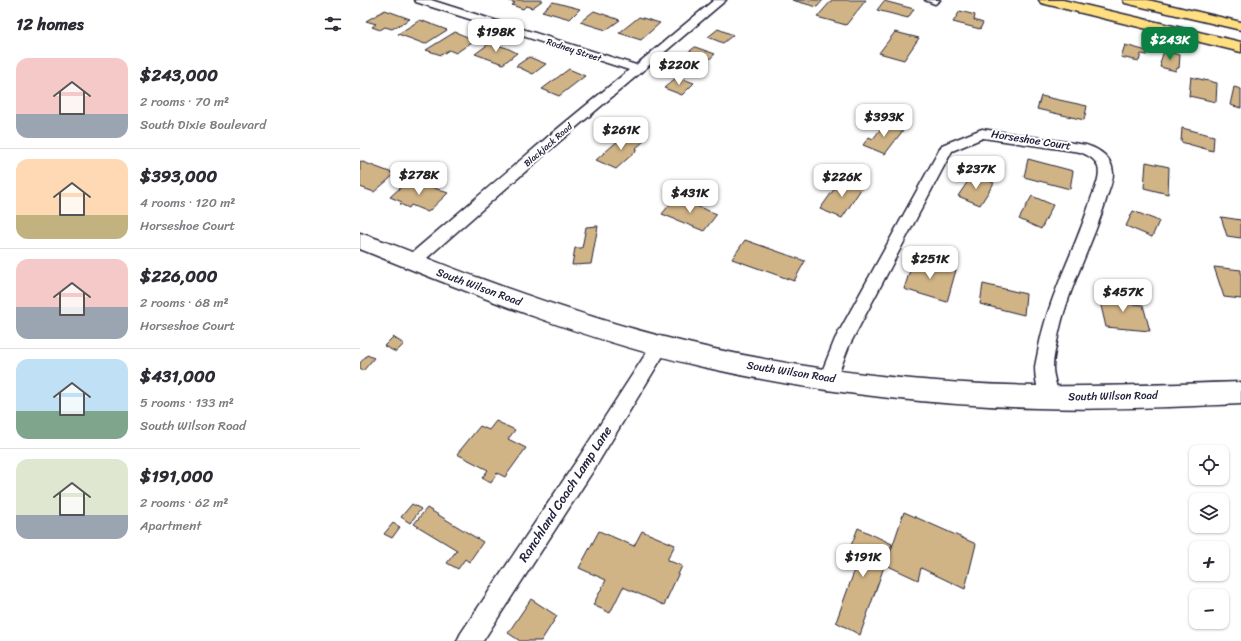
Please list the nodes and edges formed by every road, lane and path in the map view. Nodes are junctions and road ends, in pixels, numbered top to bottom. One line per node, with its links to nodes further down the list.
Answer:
1 (420, 0): 9 (street, Rodney Street)
2 (721, 0): 9 (street, Blackjack Road)
3 (928, 0): 4 (lane)
4 (937, 0)
5 (1046, 0): 8 (highway)
6 (1130, 0): 7 (highway)
7 (1241, 26)
8 (1241, 46)
9 (637, 69): 11 (street, Blackjack Road)
10 (360, 241): 11 (main road, South Wilson Road)
11 (413, 262): 12 (main road, South Wilson Road)
12 (660, 346): 13 (main road, South Wilson Road); 16 (street, Ranchland Coach Lamp Lane)
13 (828, 379): 15 (main road, South Wilson Road); 15 (street, Horseshoe Court)
14 (1241, 393): 15 (main road, South Wilson Road)
15 (1050, 397)
16 (469, 641)

